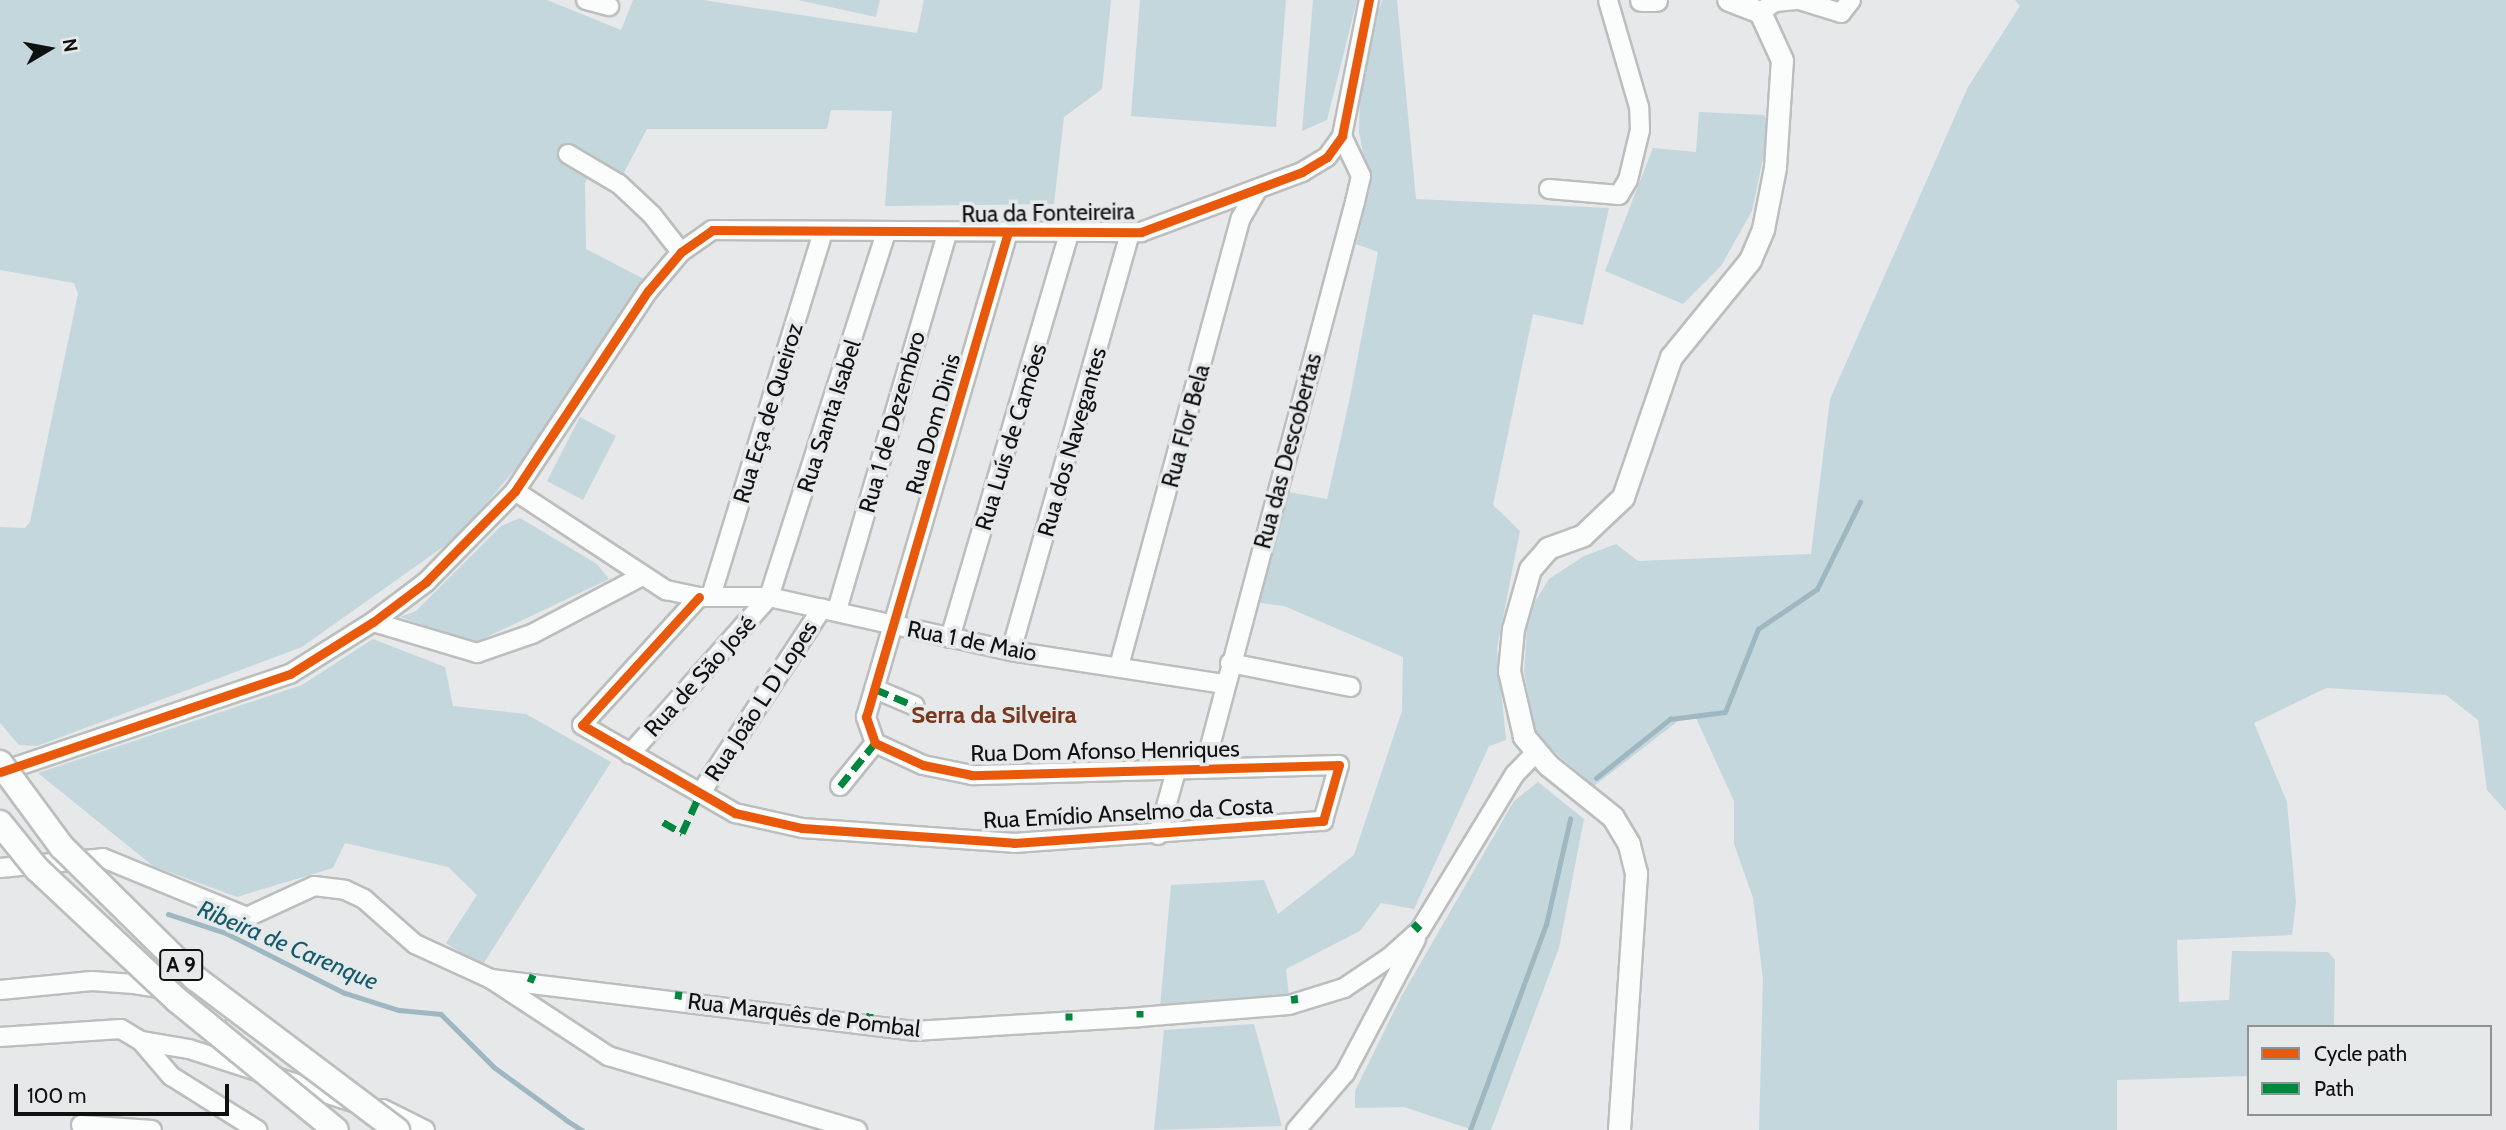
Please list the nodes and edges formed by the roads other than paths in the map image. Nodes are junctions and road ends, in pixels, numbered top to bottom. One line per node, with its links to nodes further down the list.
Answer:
1 (586, 0): 8 (street)
2 (1369, 0): 10 (street, Rua da Fonteireira)
3 (1608, 0): 13 (street)
4 (1641, 0): 5 (main road)
5 (1656, 0)
6 (1728, 0): 9 (main road)
7 (1851, 0): 9 (street)
8 (609, 6)
9 (1760, 12): 37 (main road)
10 (1342, 136): 12 (street, Rua da Fonteireira); 30 (street, Rua das Descobertas)
11 (568, 154): 20 (street)
12 (1258, 189): 17 (street, Rua da Fonteireira); 31 (street, Rua Flor Bela)
13 (1549, 189)
14 (823, 231): 16 (street, Rua da Fonteireira); 20 (street, Rua da Fonteireira); 23 (street, Rua Eça de Queiroz)
15 (1008, 232): 18 (street, Rua da Fonteireira); 19 (street, Rua da Fonteireira); 27 (street, Rua Dom Dinis)
16 (886, 233): 18 (street, Rua da Fonteireira); 24 (street, Rua Santa Isabel)
17 (1130, 233): 19 (street, Rua da Fonteireira); 29 (street, Rua dos Navegantes)
18 (947, 234): 25 (street, Rua 1 de Dezembro)
19 (1069, 234): 28 (street, Rua Luís de Camões)
20 (681, 252): 21 (street)
21 (515, 491): 22 (street, Rua 1 de Maio); 26 (street)
22 (642, 576): 23 (street, Rua 1 de Maio); 26 (street)
23 (705, 596): 24 (street, Rua 1 de Maio); 38 (street, Rua Emídio Anselmo da Costa)
24 (769, 597): 25 (street, Rua 1 de Maio); 38 (street, Rua de São José)
25 (829, 609): 27 (street, Rua 1 de Maio); 44 (street, Rua João L D Lopes)
26 (373, 622): 42 (street)
27 (895, 626): 28 (street, Rua 1 de Maio); 34 (street)
28 (950, 638): 29 (street, Rua 1 de Maio)
29 (1010, 651): 31 (street, Rua 1 de Maio)
30 (1230, 663): 32 (street, Rua das Descobertas); 33 (street)
31 (1119, 666): 32 (street, Rua 1 de Maio)
32 (1224, 684): 40 (street, Rua das Descobertas)
33 (1351, 687)
34 (875, 690): 35 (street); 36 (street)
35 (915, 706)
36 (875, 743): 41 (street, Rua Dom Afonso Henriques); 43 (street)
37 (1535, 752): 49 (street, Rua Marquês de Pombal); 62 (main road)
38 (630, 754): 44 (street, Rua Emídio Anselmo da Costa)
39 (0, 763): 54 (highway, A 9, bridge)
40 (1204, 769): 41 (street, Rua Dom Afonso Henriques); 45 (street, Rua Dom Afonso Henriques)
41 (1176, 771): 47 (street)
42 (0, 772)
43 (841, 786)
44 (700, 794): 47 (street, Rua Emídio Anselmo da Costa)
45 (1323, 821): 47 (street, Rua Emídio Anselmo da Costa)
46 (0, 822): 58 (highway, A 9, bridge)
47 (1158, 835)
48 (0, 868): 50 (street, Rua Marquês de Pombal)
49 (1420, 930): 50 (street, Rua Marquês de Pombal); 61 (street)
50 (491, 979): 60 (street)
51 (0, 990): 54 (street)
52 (0, 1037): 53 (street)
53 (141, 1041): 54 (street); 57 (street)
54 (392, 1120): 59 (street)
55 (81, 1125): 56 (street)
56 (152, 1130)
57 (257, 1130)
58 (336, 1130)
59 (425, 1130)
60 (857, 1130)
61 (1296, 1130)
62 (1619, 1130)

